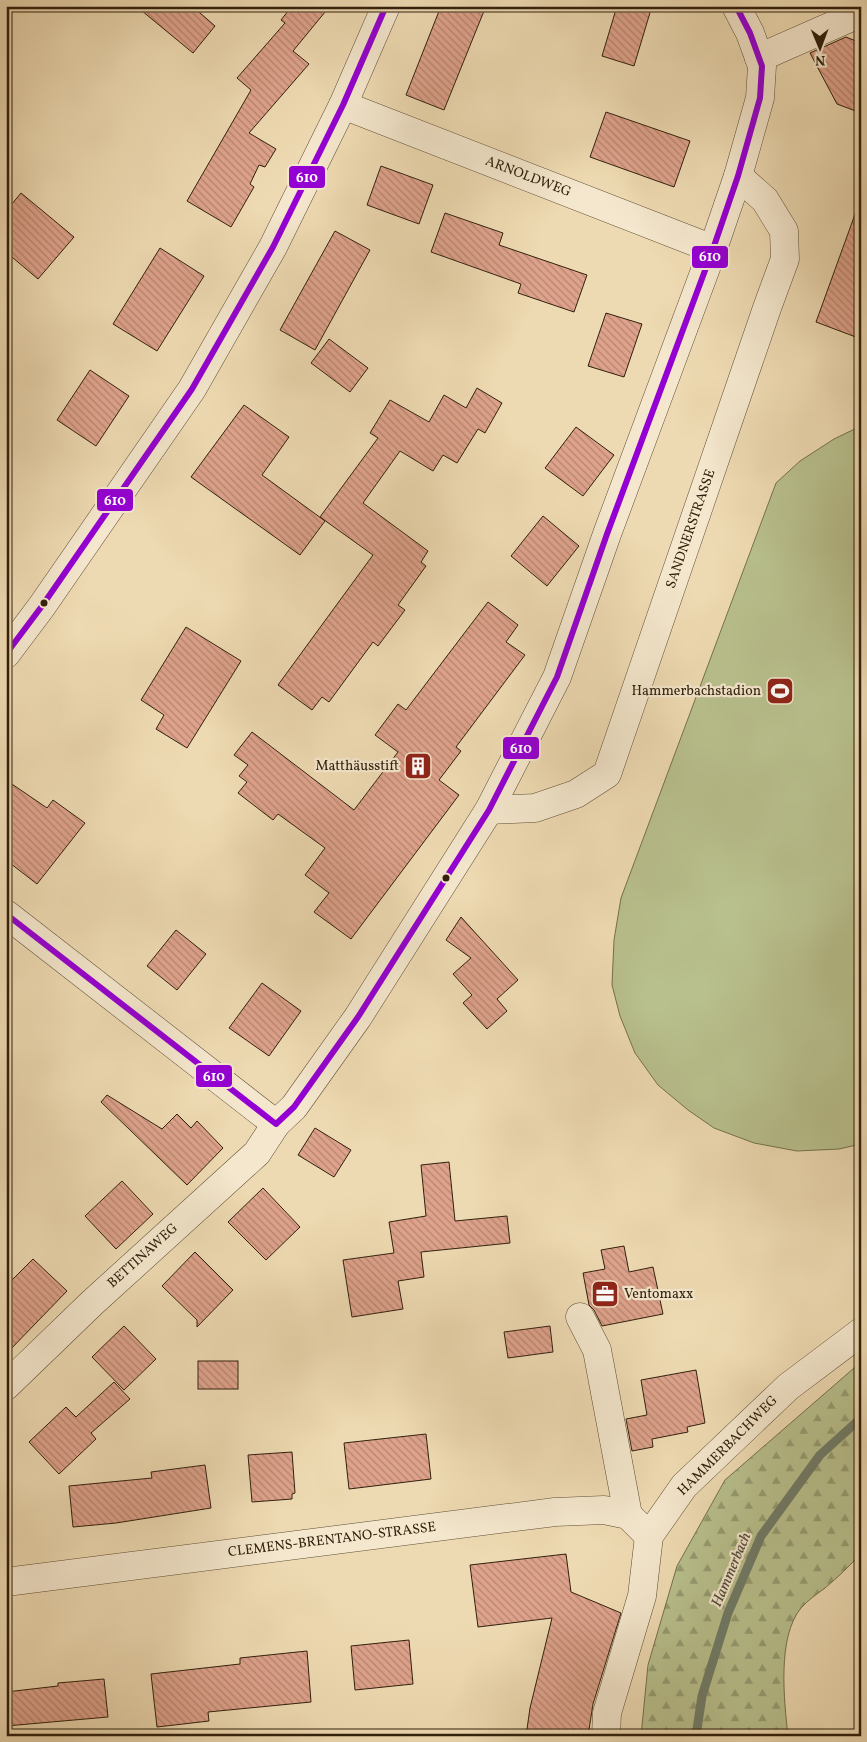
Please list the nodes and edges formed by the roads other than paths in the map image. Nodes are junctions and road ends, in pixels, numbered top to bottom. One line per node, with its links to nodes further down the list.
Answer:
1 (386, 6): 5 (street)
2 (736, 6): 4 (street)
3 (861, 13): 4 (street)
4 (759, 58): 6 (street)
5 (343, 105): 7 (street, ARNOLDWEG); 8 (street)
6 (738, 176): 7 (street); 9 (street, SANDNERSTRASSE)
7 (713, 249): 9 (street)
8 (6, 654)
9 (489, 810): 11 (street)
10 (6, 914): 11 (street)
11 (276, 1124): 14 (street, BETTINAWEG)
12 (580, 1317): 15 (street)
13 (861, 1332): 16 (street, HAMMERBACHWEG)
14 (6, 1386)
15 (628, 1515): 16 (street); 17 (street, CLEMENS-BRENTANO-STRASSE)
16 (649, 1536): 18 (street, HAMMERBACHWEG)
17 (6, 1582)
18 (606, 1736)

